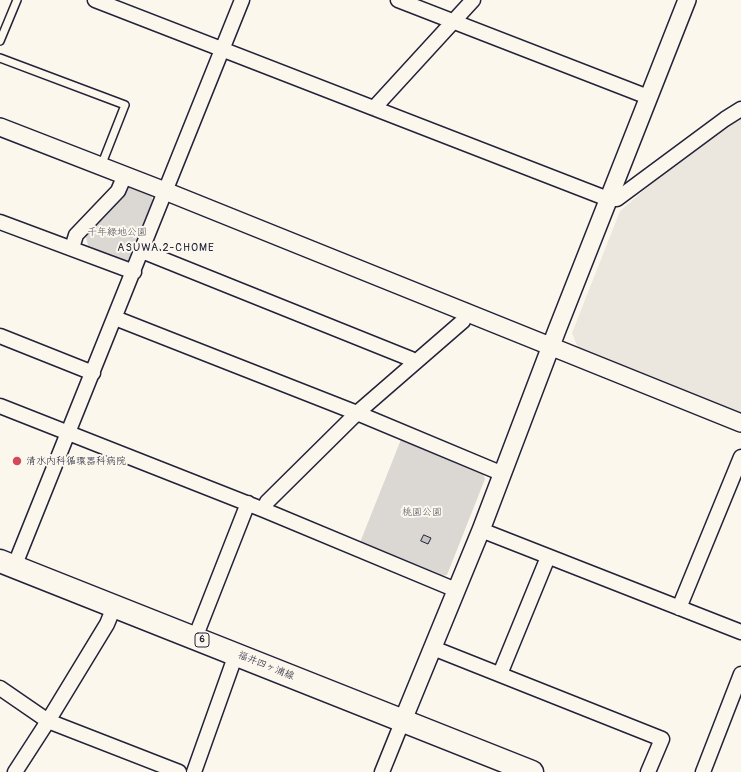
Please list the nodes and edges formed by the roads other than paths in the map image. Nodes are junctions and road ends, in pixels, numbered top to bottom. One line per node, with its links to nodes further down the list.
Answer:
1 (17, 0): 8 (lane)
2 (95, 0): 9 (street)
3 (242, 0): 9 (street)
4 (398, 0): 7 (street)
5 (473, 0): 7 (street)
6 (687, 0): 11 (street)
7 (454, 22): 11 (street); 12 (street)
8 (0, 40)
9 (223, 50): 12 (street); 17 (street)
10 (0, 58): 15 (lane)
11 (648, 97): 18 (street)
12 (374, 108): 18 (street)
13 (741, 109): 18 (street)
14 (0, 127): 15 (street)
15 (100, 166): 16 (street)
16 (125, 175): 17 (street); 20 (street)
17 (165, 191): 21 (street); 23 (street)
18 (608, 199): 26 (street)
19 (0, 222): 20 (street)
20 (72, 248): 22 (street)
21 (142, 251): 22 (street); 27 (street)
22 (134, 272): 24 (street)
23 (466, 311): 26 (street); 27 (street)
24 (115, 318): 28 (street); 30 (street)
25 (0, 336): 28 (street)
26 (551, 345): 31 (street); 34 (street)
27 (414, 362): 30 (street)
28 (93, 373): 32 (street)
29 (0, 406): 32 (street)
30 (356, 413): 34 (street); 36 (street)
31 (741, 423)
32 (68, 434): 35 (street); 39 (street)
33 (741, 457): 42 (street)
34 (503, 474): 37 (street)
35 (248, 503): 36 (street); 44 (street)
36 (264, 510): 40 (street)
37 (481, 530): 38 (street); 40 (street)
38 (548, 556): 42 (street); 47 (street)
39 (7, 564): 41 (main road, 福井四ヶ浦線 / 6)
40 (456, 590): 45 (street)
41 (114, 607): 44 (main road, 福井四ヶ浦線 / 6); 51 (street)
42 (680, 608): 43 (street)
43 (741, 632)
44 (195, 638): 46 (main road, 福井四ヶ浦線 / 6)
45 (433, 648): 47 (street); 50 (street)
46 (236, 654): 50 (main road, 福井四ヶ浦線 / 6); 55 (street)
47 (500, 674): 58 (street)
48 (741, 674): 59 (street)
49 (0, 688): 51 (street)
50 (403, 720): 56 (street); 57 (main road, 福井四ヶ浦線 / 6)
51 (48, 721): 52 (street); 53 (street)
52 (145, 766): 54 (street)
53 (15, 772)
54 (179, 772)
55 (194, 772)
56 (382, 772)
57 (532, 772)
58 (648, 772)
59 (703, 772)

